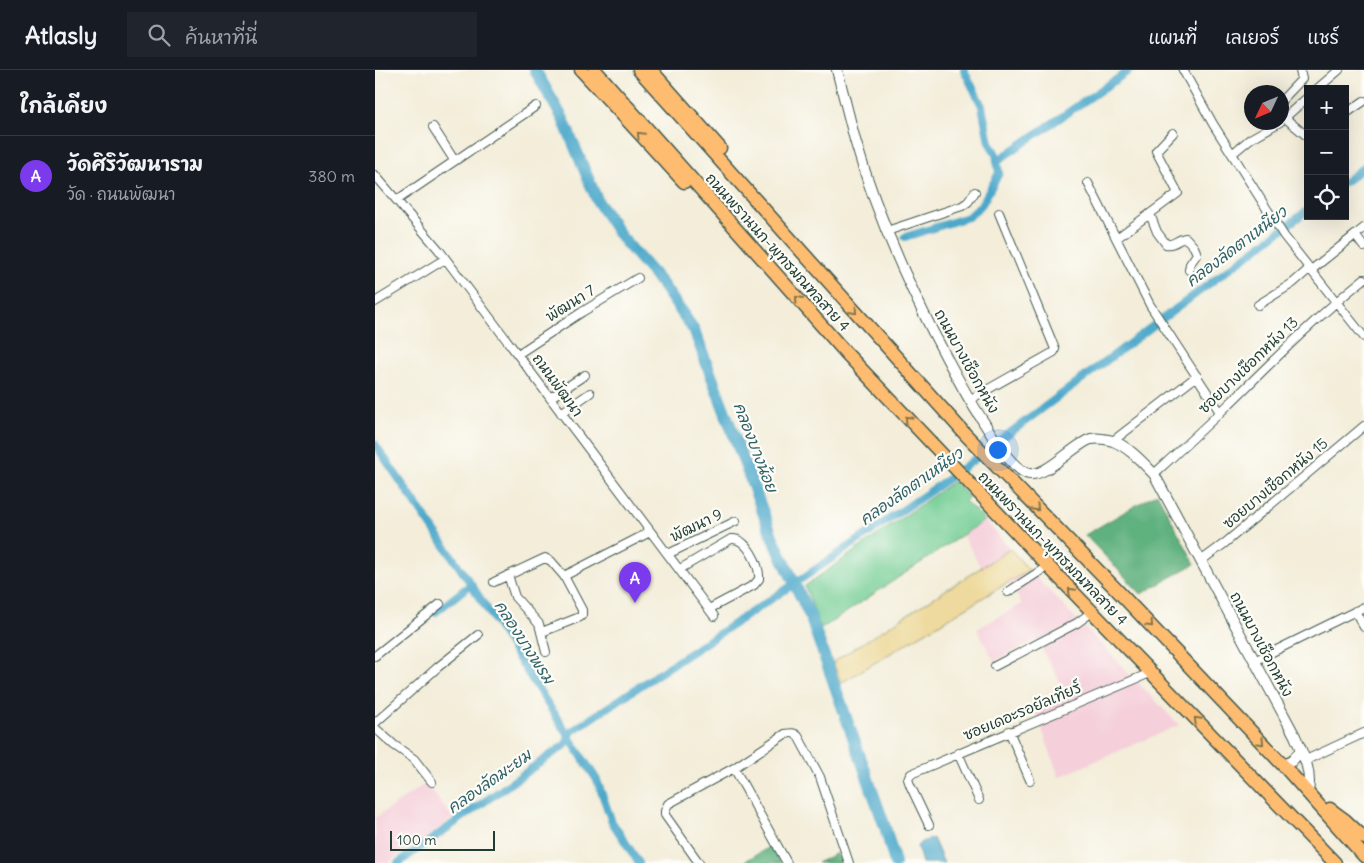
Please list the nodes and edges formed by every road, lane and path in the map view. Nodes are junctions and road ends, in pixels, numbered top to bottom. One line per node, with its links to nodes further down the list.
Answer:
1 (581, 70): 30 (main road, one-way to 1)
2 (595, 70): 30 (main road, ถนนพรานนก-พุทธมณฑลสาย 4)
3 (639, 70): 32 (main road, ถนนพรานนก-พุทธมณฑลสาย 4)
4 (651, 70): 32 (main road)
5 (837, 70): 31 (street, ถนนบางเชือกหนัง)
6 (1183, 70): 21 (street)
7 (1339, 70): 9 (street)
8 (1300, 71): 10 (street)
9 (1322, 85)
10 (1289, 93)
11 (1364, 100): 14 (street)
12 (1304, 101): 15 (street)
13 (536, 106): 22 (street)
14 (1349, 111)
15 (1289, 114)
16 (1289, 125): 20 (street)
17 (433, 128): 22 (street)
18 (1265, 131): 21 (street)
19 (1173, 133): 28 (street)
20 (1304, 134)
21 (1233, 154): 38 (street)
22 (454, 160): 26 (street)
23 (375, 175): 26 (street, ถนนพัฒนา)
24 (1088, 183): 34 (street)
25 (975, 192): 31 (street)
26 (397, 200): 36 (street, ถนนพัฒนา)
27 (999, 212): 50 (street)
28 (1150, 214): 34 (street); 37 (street)
29 (1364, 228): 33 (street)
30 (737, 230): 60 (main road, ถนนพรานนก-พุทธมณฑลสาย 4, one-way to 30)
31 (887, 231): 50 (street, ถนนบางเชือกหนัง)
32 (786, 235): 86 (main road, ถนนพรานนก-พุทธมณฑลสาย 4, one-way to 86)
33 (1355, 235): 35 (street); 38 (street)
34 (1117, 238): 47 (street)
35 (1364, 247)
36 (445, 259): 41 (street); 45 (street, ถนนพัฒนา)
37 (1189, 270)
38 (1309, 270): 42 (street); 43 (street)
39 (638, 278): 45 (street, พัฒนา 7)
40 (1364, 279): 42 (street, ซอยบางเชือกหนัง 13)
41 (375, 302)
42 (1335, 302): 44 (street); 51 (street, ซอยบางเชือกหนัง 13)
43 (1258, 305)
44 (1364, 337)
45 (518, 354): 49 (street, ถนนพัฒนา)
46 (585, 375): 49 (street)
47 (1197, 376): 51 (street); 54 (street)
48 (590, 393): 52 (street)
49 (550, 398): 52 (street, ถนนพัฒนา)
50 (969, 400): 54 (street, ถนนบางเชือกหนัง)
51 (1220, 412): 55 (street, ซอยบางเชือกหนัง 13)
52 (561, 413): 57 (street, ถนนพัฒนา)
53 (1364, 426): 59 (street, ซอยบางเชือกหนัง 15)
54 (1113, 441): 55 (street, ถนนบางเชือกหนัง)
55 (1154, 474): 59 (street, ถนนบางเชือกหนัง)
56 (736, 521): 58 (street, พัฒนา 9)
57 (650, 532): 58 (street, ถนนพัฒนา); 63 (street)
58 (668, 554): 61 (street, ถนนพัฒนา)
59 (1202, 560): 75 (street, ถนนบางเชือกหนัง)
60 (1047, 566): 65 (street); 69 (main road, ถนนพรานนก-พุทธมณฑลสาย 4, one-way to 60)
61 (679, 569): 61 (street, ถนนพัฒนา)
62 (508, 575): 63 (street); 64 (street); 71 (street)
63 (564, 576): 71 (street)
64 (494, 582)
65 (1008, 592)
66 (440, 604): 74 (street)
67 (1364, 607): 68 (street)
68 (1355, 611): 70 (street); 75 (street)
69 (1092, 612): 76 (street); 77 (main road, ถนนพรานนก-พุทธมณฑลสาย 4)
70 (1364, 627)
71 (542, 632): 73 (street)
72 (478, 635): 78 (street)
73 (546, 652)
74 (375, 656)
75 (1254, 661): 82 (street, ถนนบางเชือกหนัง)
76 (995, 666)
77 (1150, 673): 80 (street, ซอยเดอะรอยัลเทียร์); 84 (main road, ถนนพรานนก-พุทธมณฑลสาย 4, one-way to 77)
78 (375, 723)
79 (375, 728): 89 (street)
80 (1009, 731): 83 (street, ซอยเดอะรอยัลเทียร์); 88 (street)
81 (1364, 734): 85 (street)
82 (1301, 750): 85 (street, ถนนบางเชือกหนัง); 86 (street)
83 (958, 753): 91 (street); 93 (street, ซอยเดอะรอยัลเทียร์)
84 (1231, 754): 99 (main road); 100 (main road, ถนนพรานนก-พุทธมณฑลสาย 4)
85 (1306, 760): 90 (street, ถนนบางเชือกหนัง)
86 (1283, 765): 90 (main road, ถนนพรานนก-พุทธมณฑลสาย 4)
87 (733, 768): 96 (street); 97 (street); 98 (street)
88 (1030, 780)
89 (432, 782)
90 (1308, 792): 92 (main road, ถนนพรานนก-พุทธมณฑลสาย 4)
91 (979, 800)
92 (1319, 804): 94 (main road); 95 (main road, ถนนพรานนก-พุทธมณฑลสาย 4)
93 (929, 826)
94 (1364, 838)
95 (1364, 856)
96 (699, 863)
97 (787, 863)
98 (849, 863)
99 (1323, 863)
100 (1335, 863)

